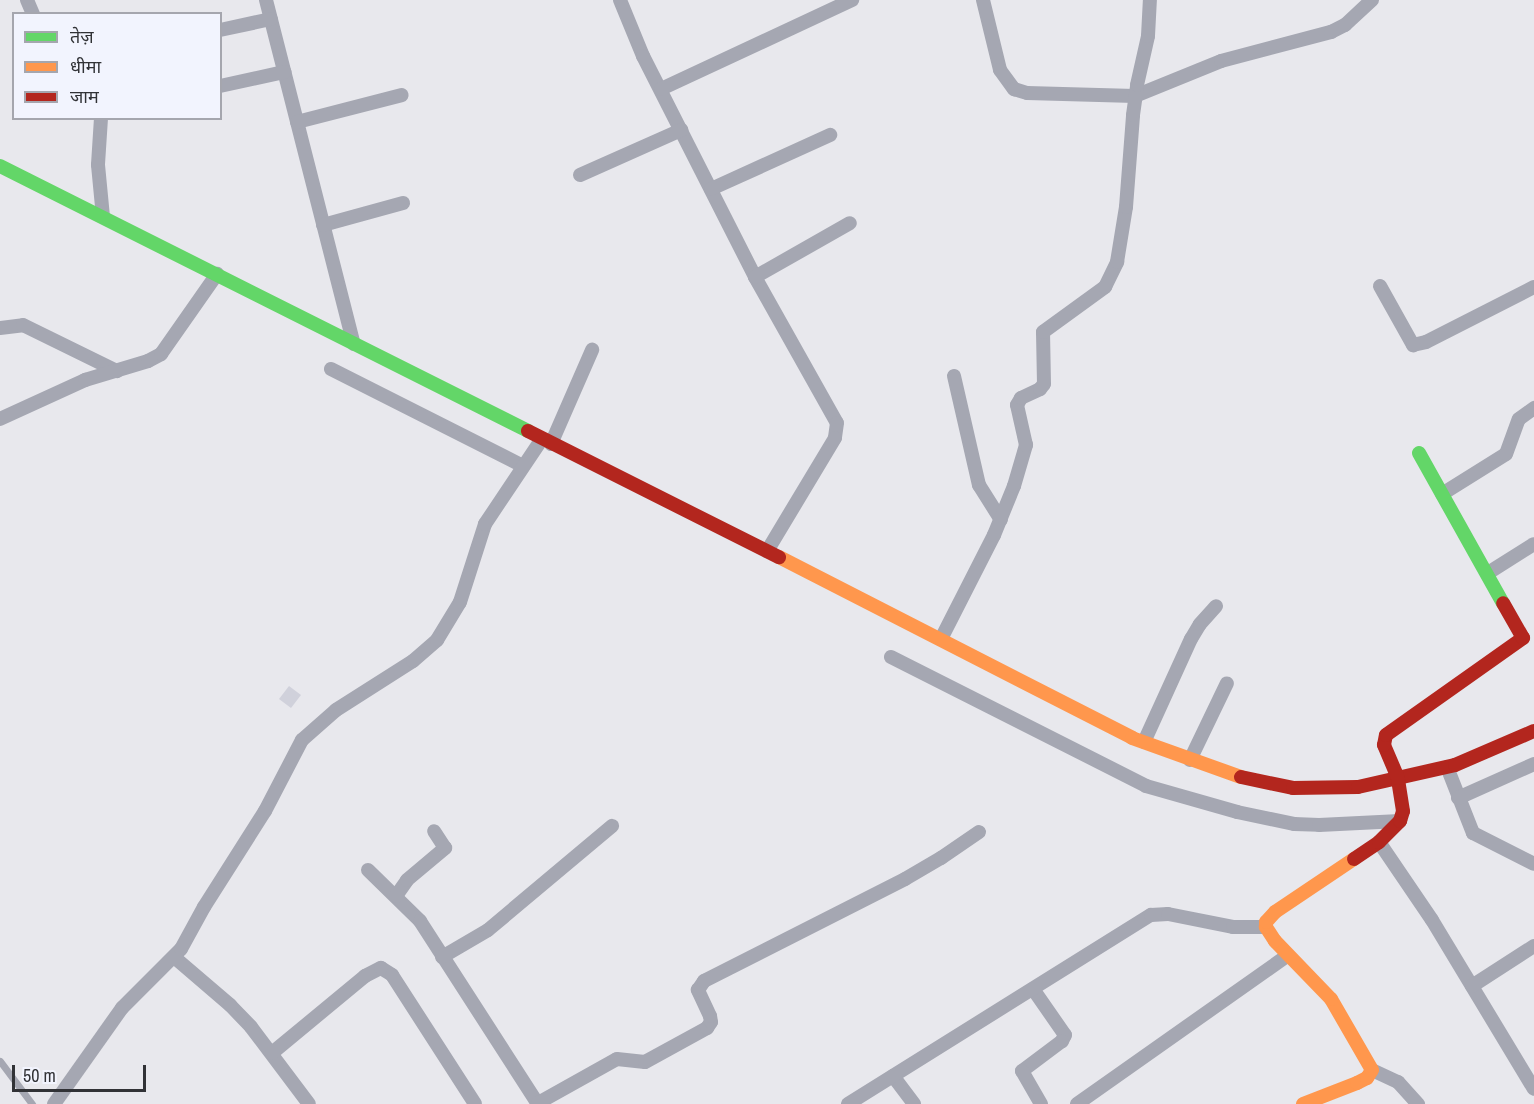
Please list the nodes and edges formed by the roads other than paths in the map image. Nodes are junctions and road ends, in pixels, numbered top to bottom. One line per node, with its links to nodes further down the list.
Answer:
1 (266, 0): 7 (street)
2 (620, 0): 11 (street)
3 (852, 0): 11 (street)
4 (983, 0): 13 (street)
5 (1150, 0): 13 (street)
6 (1372, 0): 13 (street)
7 (271, 20): 8 (street); 9 (street)
8 (222, 30)
9 (284, 72): 10 (street); 15 (street)
10 (222, 86)
11 (661, 89): 16 (street)
12 (402, 95): 15 (street)
13 (1135, 96): 41 (street)
14 (101, 120): 22 (street)
15 (297, 122): 24 (street)
16 (681, 130): 19 (street); 20 (street)
17 (830, 135): 20 (street)
18 (0, 166): 22 (street)
19 (580, 176)
20 (711, 189): 25 (street)
21 (404, 203): 24 (street)
22 (103, 217): 26 (street)
23 (849, 223): 25 (street)
24 (323, 225): 30 (street)
25 (755, 277): 43 (street)
26 (213, 280): 30 (street); 33 (street)
27 (1380, 286): 28 (street)
28 (1534, 287)
29 (0, 328): 33 (street)
30 (354, 344): 37 (street)
31 (592, 350): 37 (street)
32 (331, 369): 39 (street)
33 (117, 371): 36 (street)
34 (954, 376): 41 (street)
35 (1534, 408): 40 (street)
36 (0, 418)
37 (546, 441): 39 (street); 43 (street)
38 (1419, 453): 40 (street)
39 (523, 466): 66 (street)
40 (1442, 494): 44 (street)
41 (1001, 520): 46 (street)
42 (1534, 544): 44 (street)
43 (767, 551): 46 (street)
44 (1488, 573): 54 (street)
45 (1216, 606): 50 (street)
46 (942, 639): 50 (street)
47 (891, 657): 55 (street)
48 (1227, 683): 51 (street)
49 (1534, 731): 53 (street)
50 (1144, 742): 51 (street)
51 (1190, 760): 54 (street)
52 (1534, 764): 53 (street)
53 (1453, 782): 54 (street); 60 (street)
54 (1400, 790): 55 (street)
55 (1400, 821): 59 (street)
56 (612, 826): 67 (street)
57 (434, 831): 62 (street)
58 (979, 832): 79 (street)
59 (1379, 842): 63 (street); 68 (street)
60 (1534, 864)
61 (368, 870): 62 (street)
62 (396, 896): 67 (street)
63 (1266, 927): 65 (street); 69 (street)
64 (1534, 946): 68 (street)
65 (1288, 955): 72 (street); 83 (street)
66 (174, 957): 70 (street); 76 (street)
67 (442, 957): 79 (street)
68 (1472, 986): 74 (street)
69 (1033, 989): 73 (street); 82 (street)
70 (272, 1053): 77 (street); 78 (street)
71 (0, 1061): 75 (lane)
72 (1372, 1070): 84 (street); 85 (street)
73 (893, 1076): 80 (street); 81 (street)
74 (1534, 1089)
75 (32, 1104)
76 (54, 1104)
77 (309, 1104)
78 (475, 1104)
79 (538, 1104)
80 (848, 1104)
81 (914, 1104)
82 (1041, 1104)
83 (1077, 1104)
84 (1303, 1104)
85 (1418, 1104)

